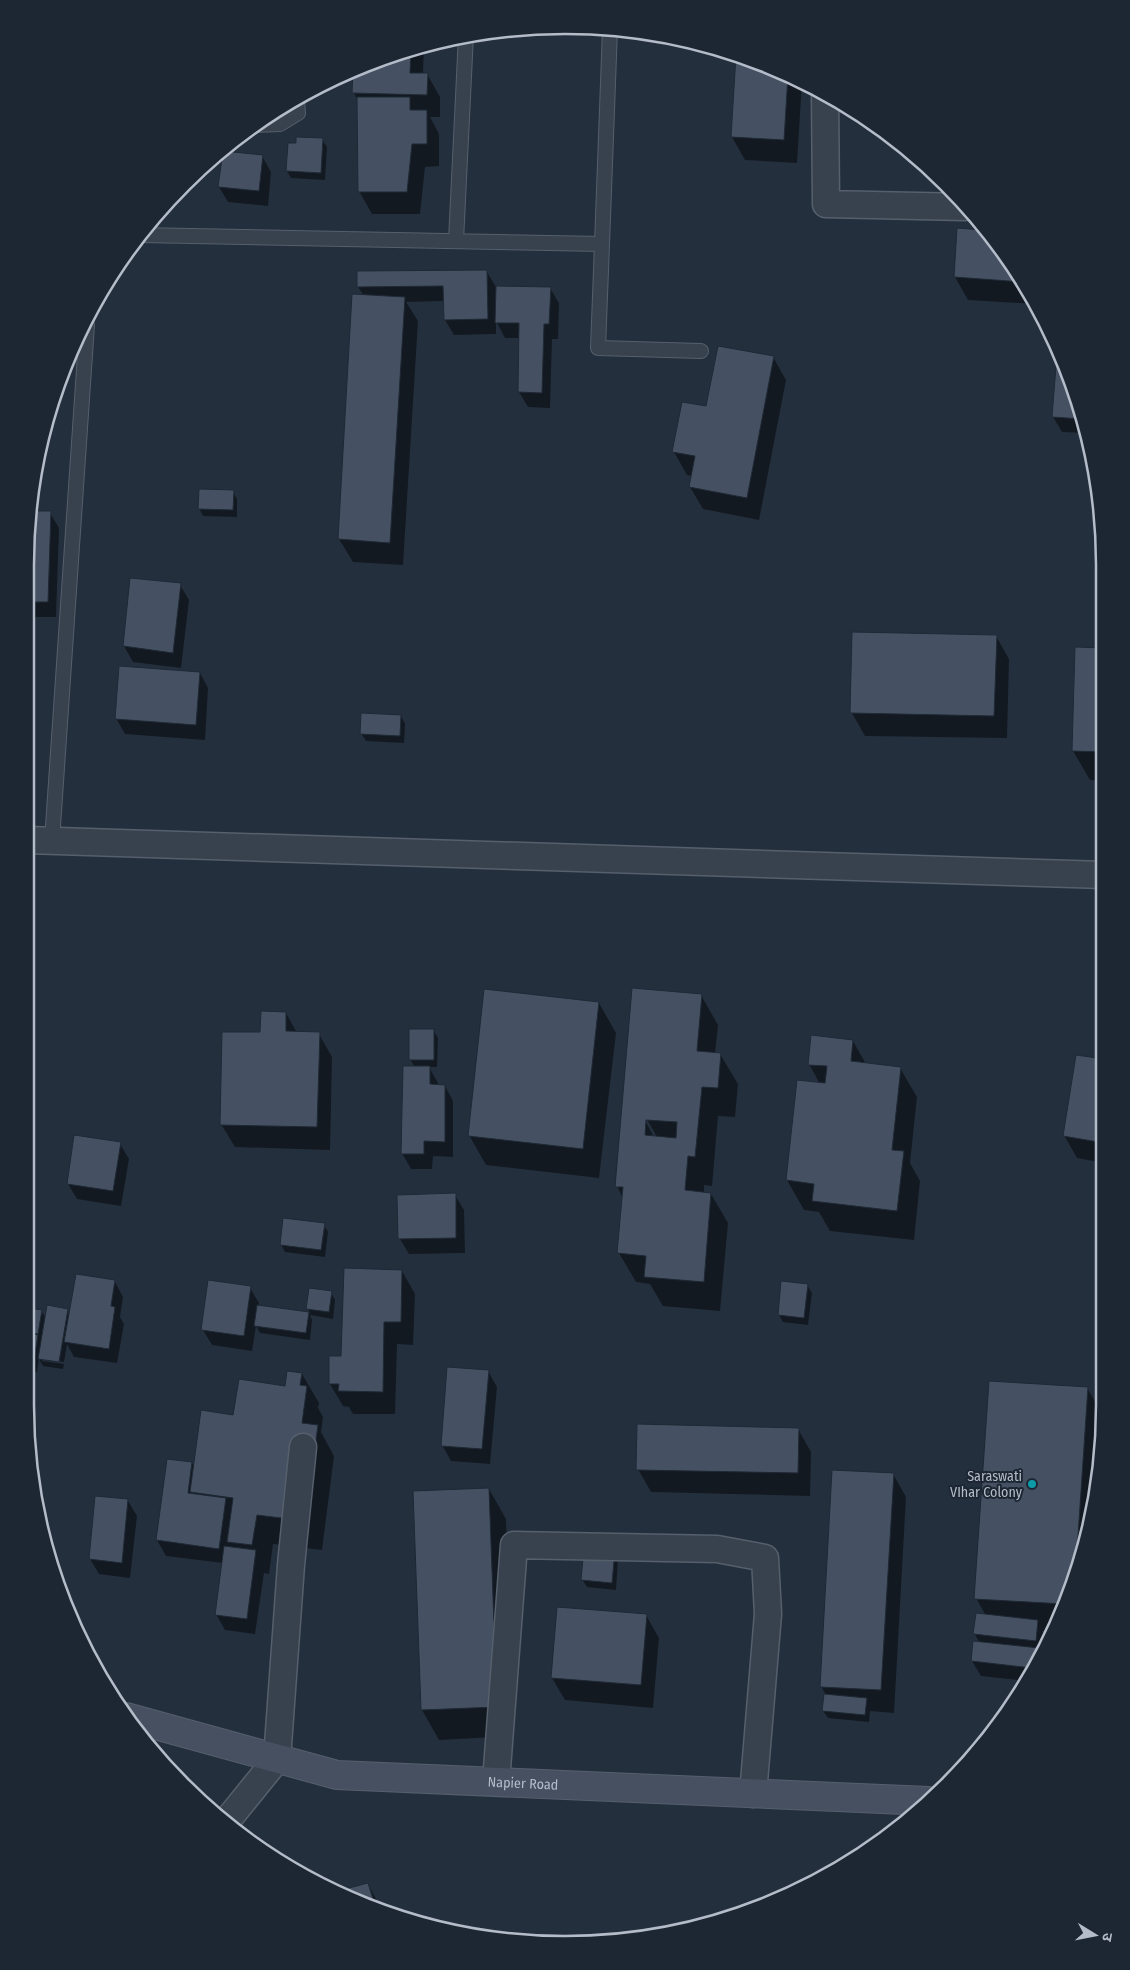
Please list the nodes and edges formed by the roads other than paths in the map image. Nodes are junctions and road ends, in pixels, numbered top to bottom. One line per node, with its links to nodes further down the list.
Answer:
1 (610, 36): 9 (lane)
2 (466, 43): 8 (lane)
3 (825, 102): 6 (street)
4 (297, 106): 5 (lane)
5 (268, 124)
6 (957, 207)
7 (152, 232): 8 (lane)
8 (456, 242): 9 (lane)
9 (602, 244): 11 (lane)
10 (86, 337): 12 (lane)
11 (701, 350)
12 (40, 841): 13 (street)
13 (1096, 875)
14 (303, 1447): 16 (street)
15 (138, 1720): 16 (street, Napier Road)
16 (277, 1759): 17 (street, Napier Road); 20 (street)
17 (496, 1782): 18 (street, Napier Road); 18 (street)
18 (753, 1794): 19 (street, Napier Road)
19 (919, 1801)
20 (230, 1817)

